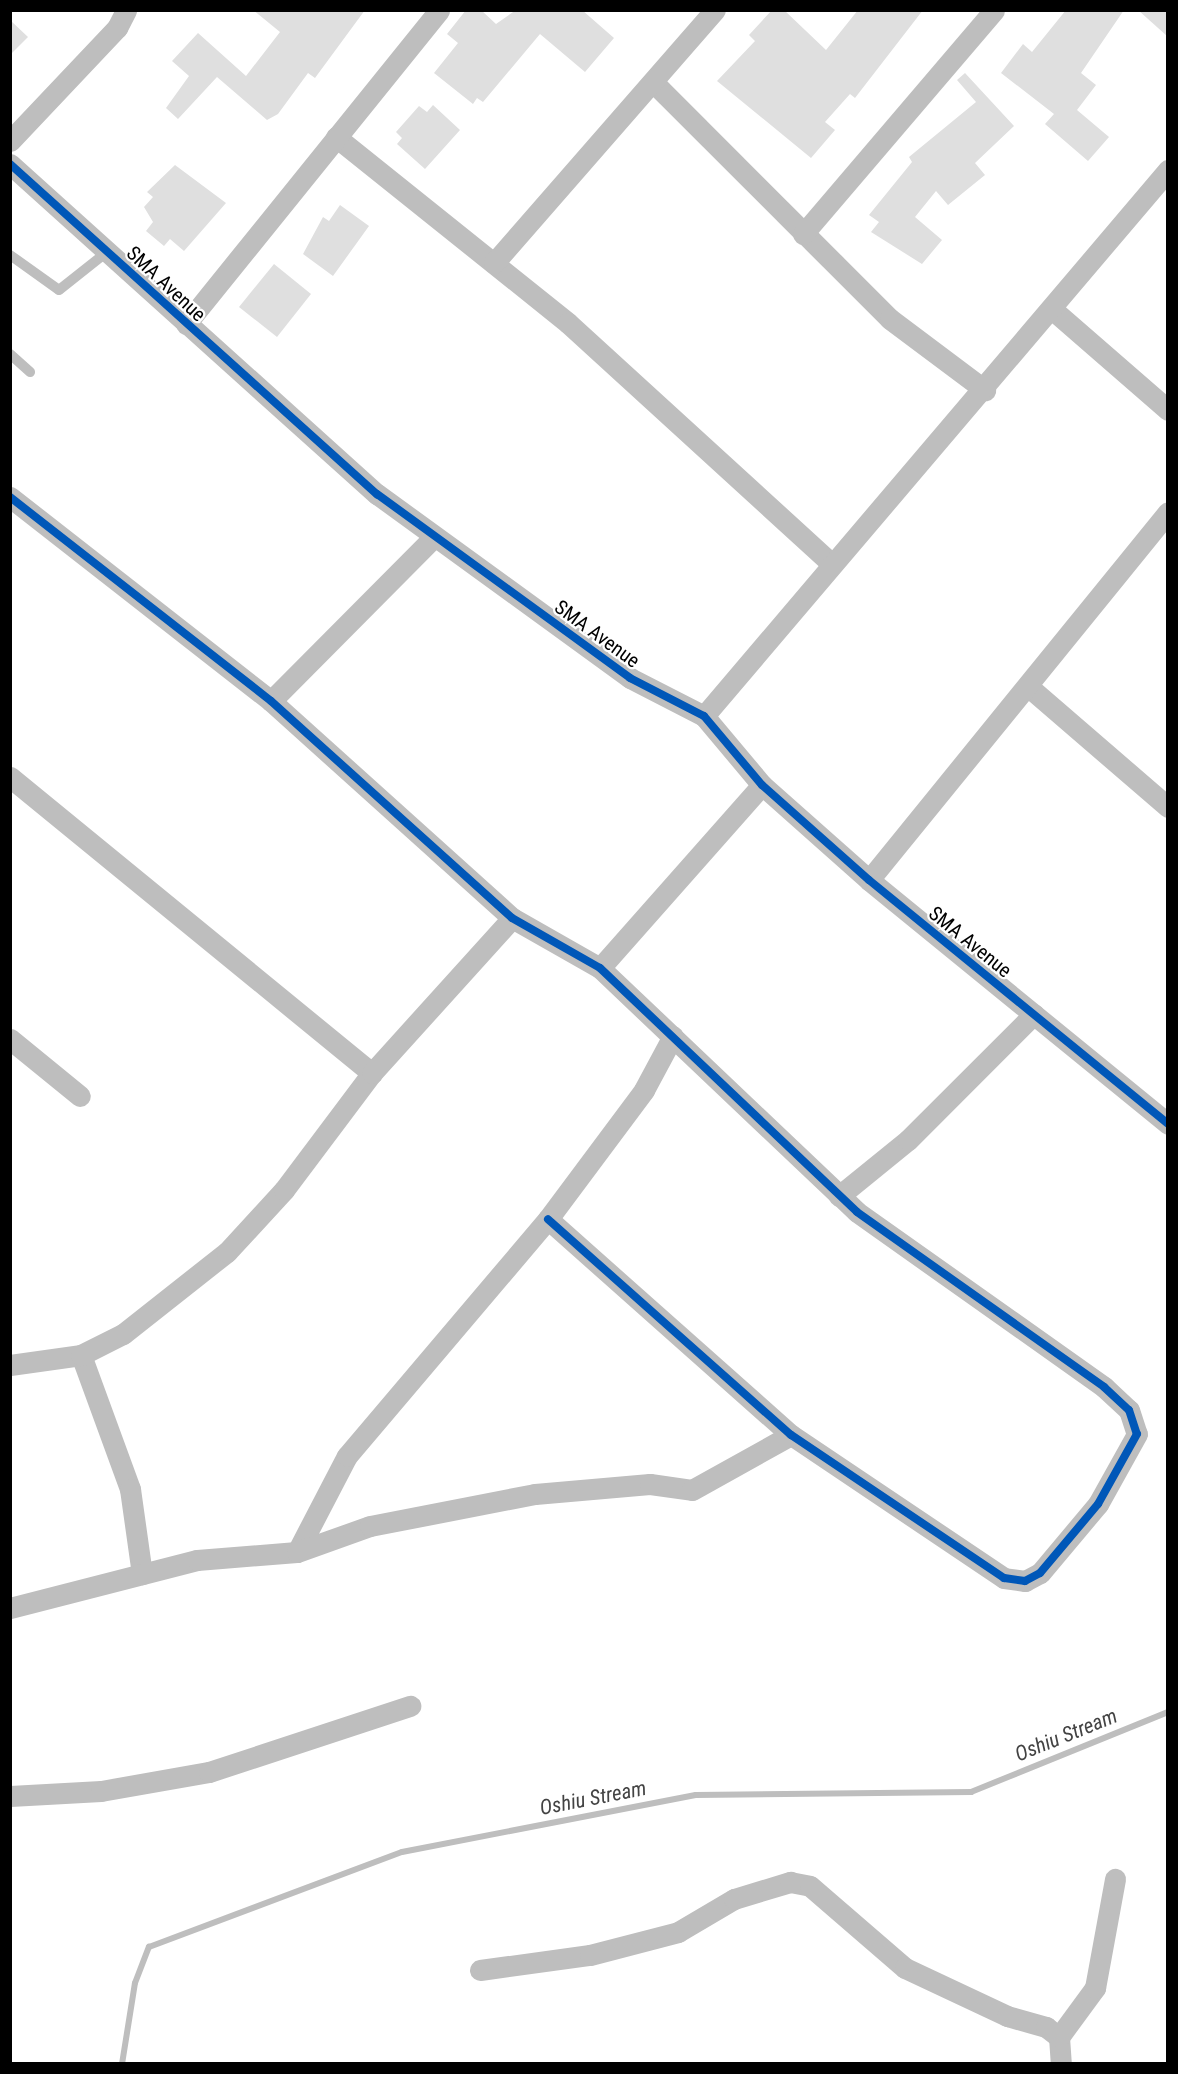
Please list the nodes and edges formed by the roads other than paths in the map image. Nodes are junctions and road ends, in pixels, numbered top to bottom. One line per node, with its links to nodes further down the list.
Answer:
1 (126, 10): 7 (street)
2 (439, 10): 6 (street)
3 (715, 10): 5 (street)
4 (994, 10): 10 (street)
5 (653, 82): 10 (street); 13 (street)
6 (336, 137): 13 (street); 15 (street)
7 (10, 141)
8 (10, 164): 11 (street, SMA Avenue)
9 (1167, 170): 14 (street)
10 (803, 234): 18 (street)
11 (107, 252): 12 (lane); 15 (street, SMA Avenue)
12 (10, 255)
13 (494, 263): 23 (street)
14 (1053, 310): 18 (street); 19 (street)
15 (186, 324): 22 (street, SMA Avenue)
16 (10, 354): 17 (lane)
17 (30, 372)
18 (985, 390): 23 (street)
19 (1167, 410)
20 (10, 497): 25 (street)
21 (1167, 512): 24 (street)
22 (433, 538): 25 (street); 26 (street, SMA Avenue)
23 (832, 564): 26 (street)
24 (1030, 688): 29 (street); 30 (street)
25 (271, 701): 31 (street)
26 (705, 716): 28 (street, SMA Avenue)
27 (10, 777): 36 (street)
28 (762, 784): 30 (street, SMA Avenue); 32 (street)
29 (1167, 807)
30 (870, 880): 33 (street, SMA Avenue)
31 (512, 918): 32 (street); 36 (street)
32 (600, 968): 34 (street)
33 (1034, 1014): 38 (street, SMA Avenue); 39 (street)
34 (673, 1036): 39 (street); 40 (street)
35 (10, 1039): 37 (street)
36 (372, 1072): 41 (street)
37 (80, 1095)
38 (1167, 1124)
39 (839, 1196): 43 (street)
40 (548, 1219): 43 (street); 44 (street)
41 (81, 1355): 42 (street); 45 (street)
42 (10, 1365)
43 (791, 1435): 44 (street)
44 (297, 1552): 45 (street)
45 (142, 1574): 46 (street)
46 (10, 1608)
47 (410, 1706): 48 (street)
48 (10, 1796)
49 (1115, 1879): 51 (street)
50 (480, 1970): 51 (street)
51 (1059, 2037): 52 (street)
52 (1061, 2064)

